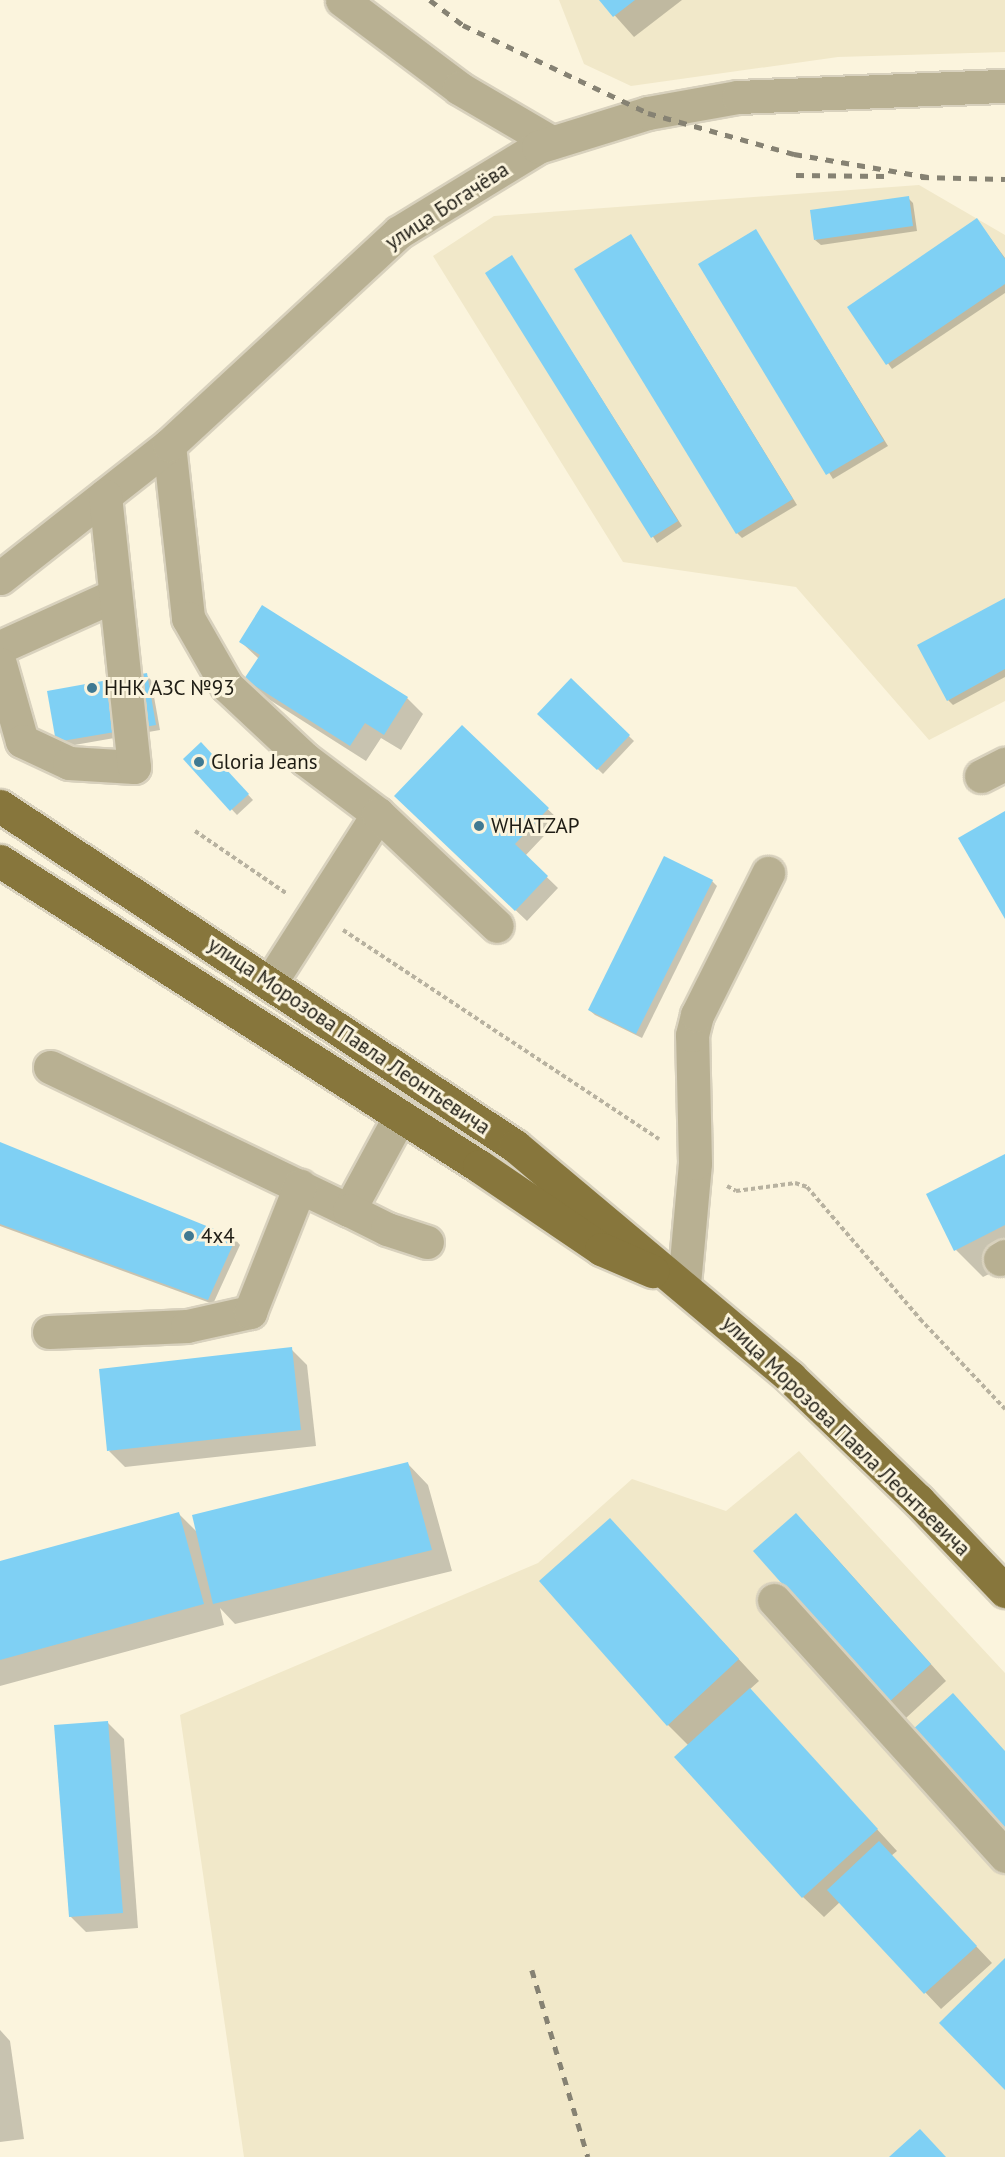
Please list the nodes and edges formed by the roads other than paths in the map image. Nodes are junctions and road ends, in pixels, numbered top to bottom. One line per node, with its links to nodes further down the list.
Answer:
1 (342, 0): 3 (street)
2 (1005, 86): 3 (street, улица Богачёва)
3 (551, 142): 4 (street, улица Богачёва)
4 (169, 445): 5 (street, улица Богачёва); 11 (street)
5 (105, 496): 6 (street, улица Богачёва); 7 (street)
6 (0, 578)
7 (115, 596): 8 (street); 9 (street)
8 (0, 647)
9 (0, 664)
10 (0, 806): 15 (main road, улица Морозова Павла Леонтьевича)
11 (378, 814): 14 (street); 15 (street)
12 (0, 861): 17 (main road, улица Морозова Павла Леонтьевича)
13 (768, 873): 21 (street)
14 (496, 926)
15 (270, 983): 21 (main road, улица Морозова Павла Леонтьевича)
16 (50, 1067): 18 (street)
17 (400, 1116): 19 (street); 21 (main road, улица Морозова Павла Леонтьевича)
18 (300, 1186): 19 (street); 22 (street)
19 (349, 1210): 20 (street)
20 (427, 1242)
21 (684, 1284): 23 (main road, улица Морозова Павла Леонтьевича)
22 (49, 1332)
23 (1005, 1591)
24 (774, 1600): 25 (street)
25 (1005, 1856)

